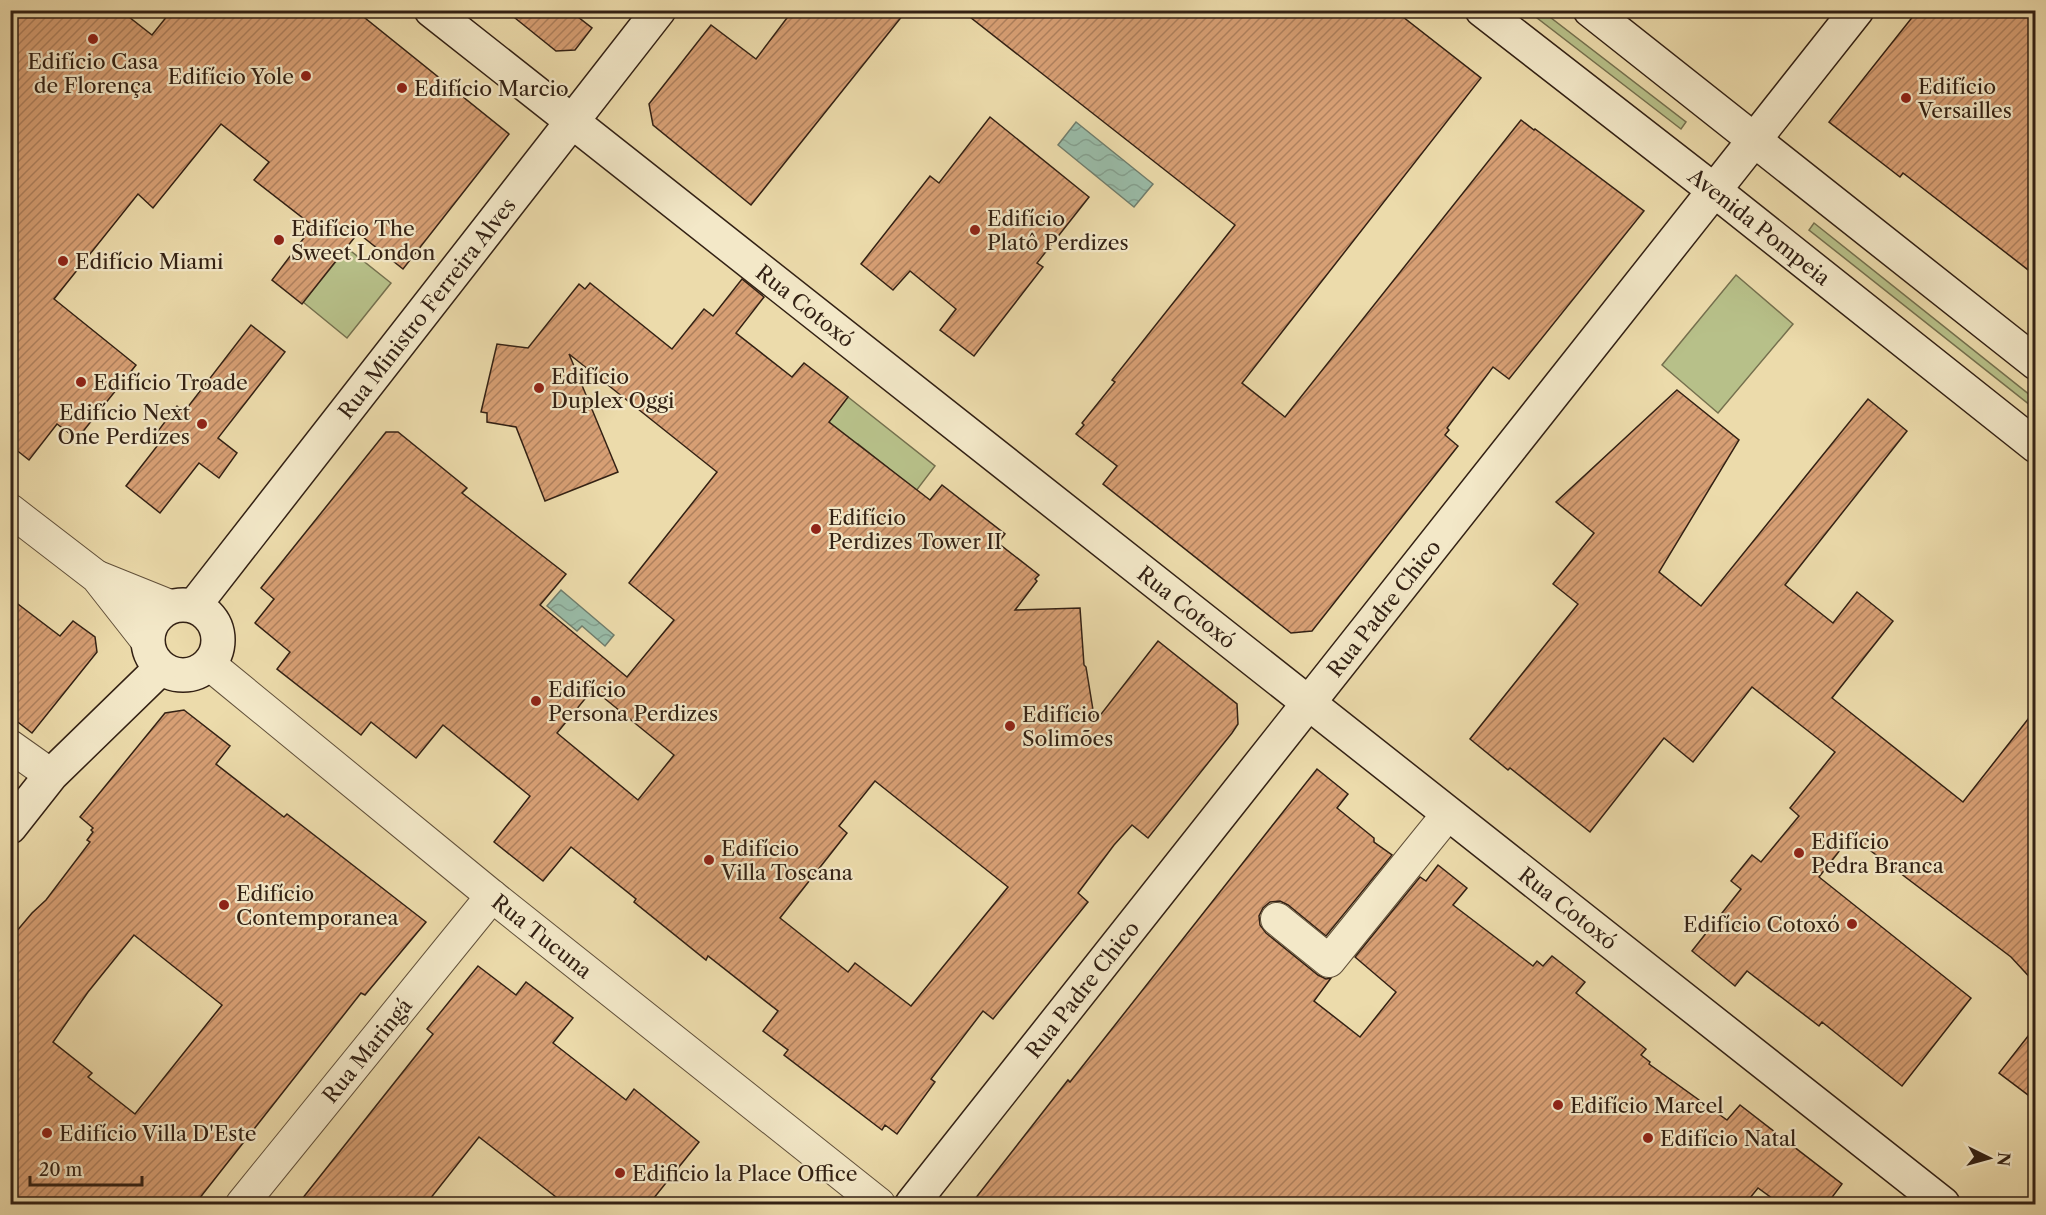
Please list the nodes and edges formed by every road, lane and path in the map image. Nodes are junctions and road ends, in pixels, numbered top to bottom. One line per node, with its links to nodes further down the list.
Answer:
1 (431, 10): 6 (street, Rua Cotoxó)
2 (659, 10): 6 (street, Rua Ministro Ferreira Alves)
3 (1482, 10): 8 (street, Avenida Pompeia)
4 (1590, 10): 7 (street)
5 (1857, 10): 7 (street, Rua Padre Chico)
6 (573, 121): 13 (street, Rua Ministro Ferreira Alves); 16 (street, Rua Cotoxó)
7 (1754, 141): 8 (street, Rua Padre Chico); 9 (street)
8 (1715, 190): 10 (street, Avenida Pompeia); 16 (street, Rua Padre Chico)
9 (2036, 363)
10 (2036, 446)
11 (10, 510): 12 (street)
12 (97, 577): 13 (street); 14 (street)
13 (182, 606): 14 (street); 15 (street)
14 (154, 655): 15 (street); 18 (street)
15 (209, 664): 21 (street, Rua Tucuna)
16 (1308, 704): 19 (street, Rua Cotoxó); 25 (street, Rua Padre Chico)
17 (10, 746): 18 (street)
18 (51, 775): 20 (street)
19 (1448, 814): 22 (street); 26 (street, Rua Cotoxó)
20 (10, 827)
21 (492, 896): 23 (street, Rua Maringá); 24 (street, Rua Tucuna)
22 (1277, 919)
23 (242, 1204)
24 (879, 1204)
25 (912, 1204)
26 (1943, 1204)

